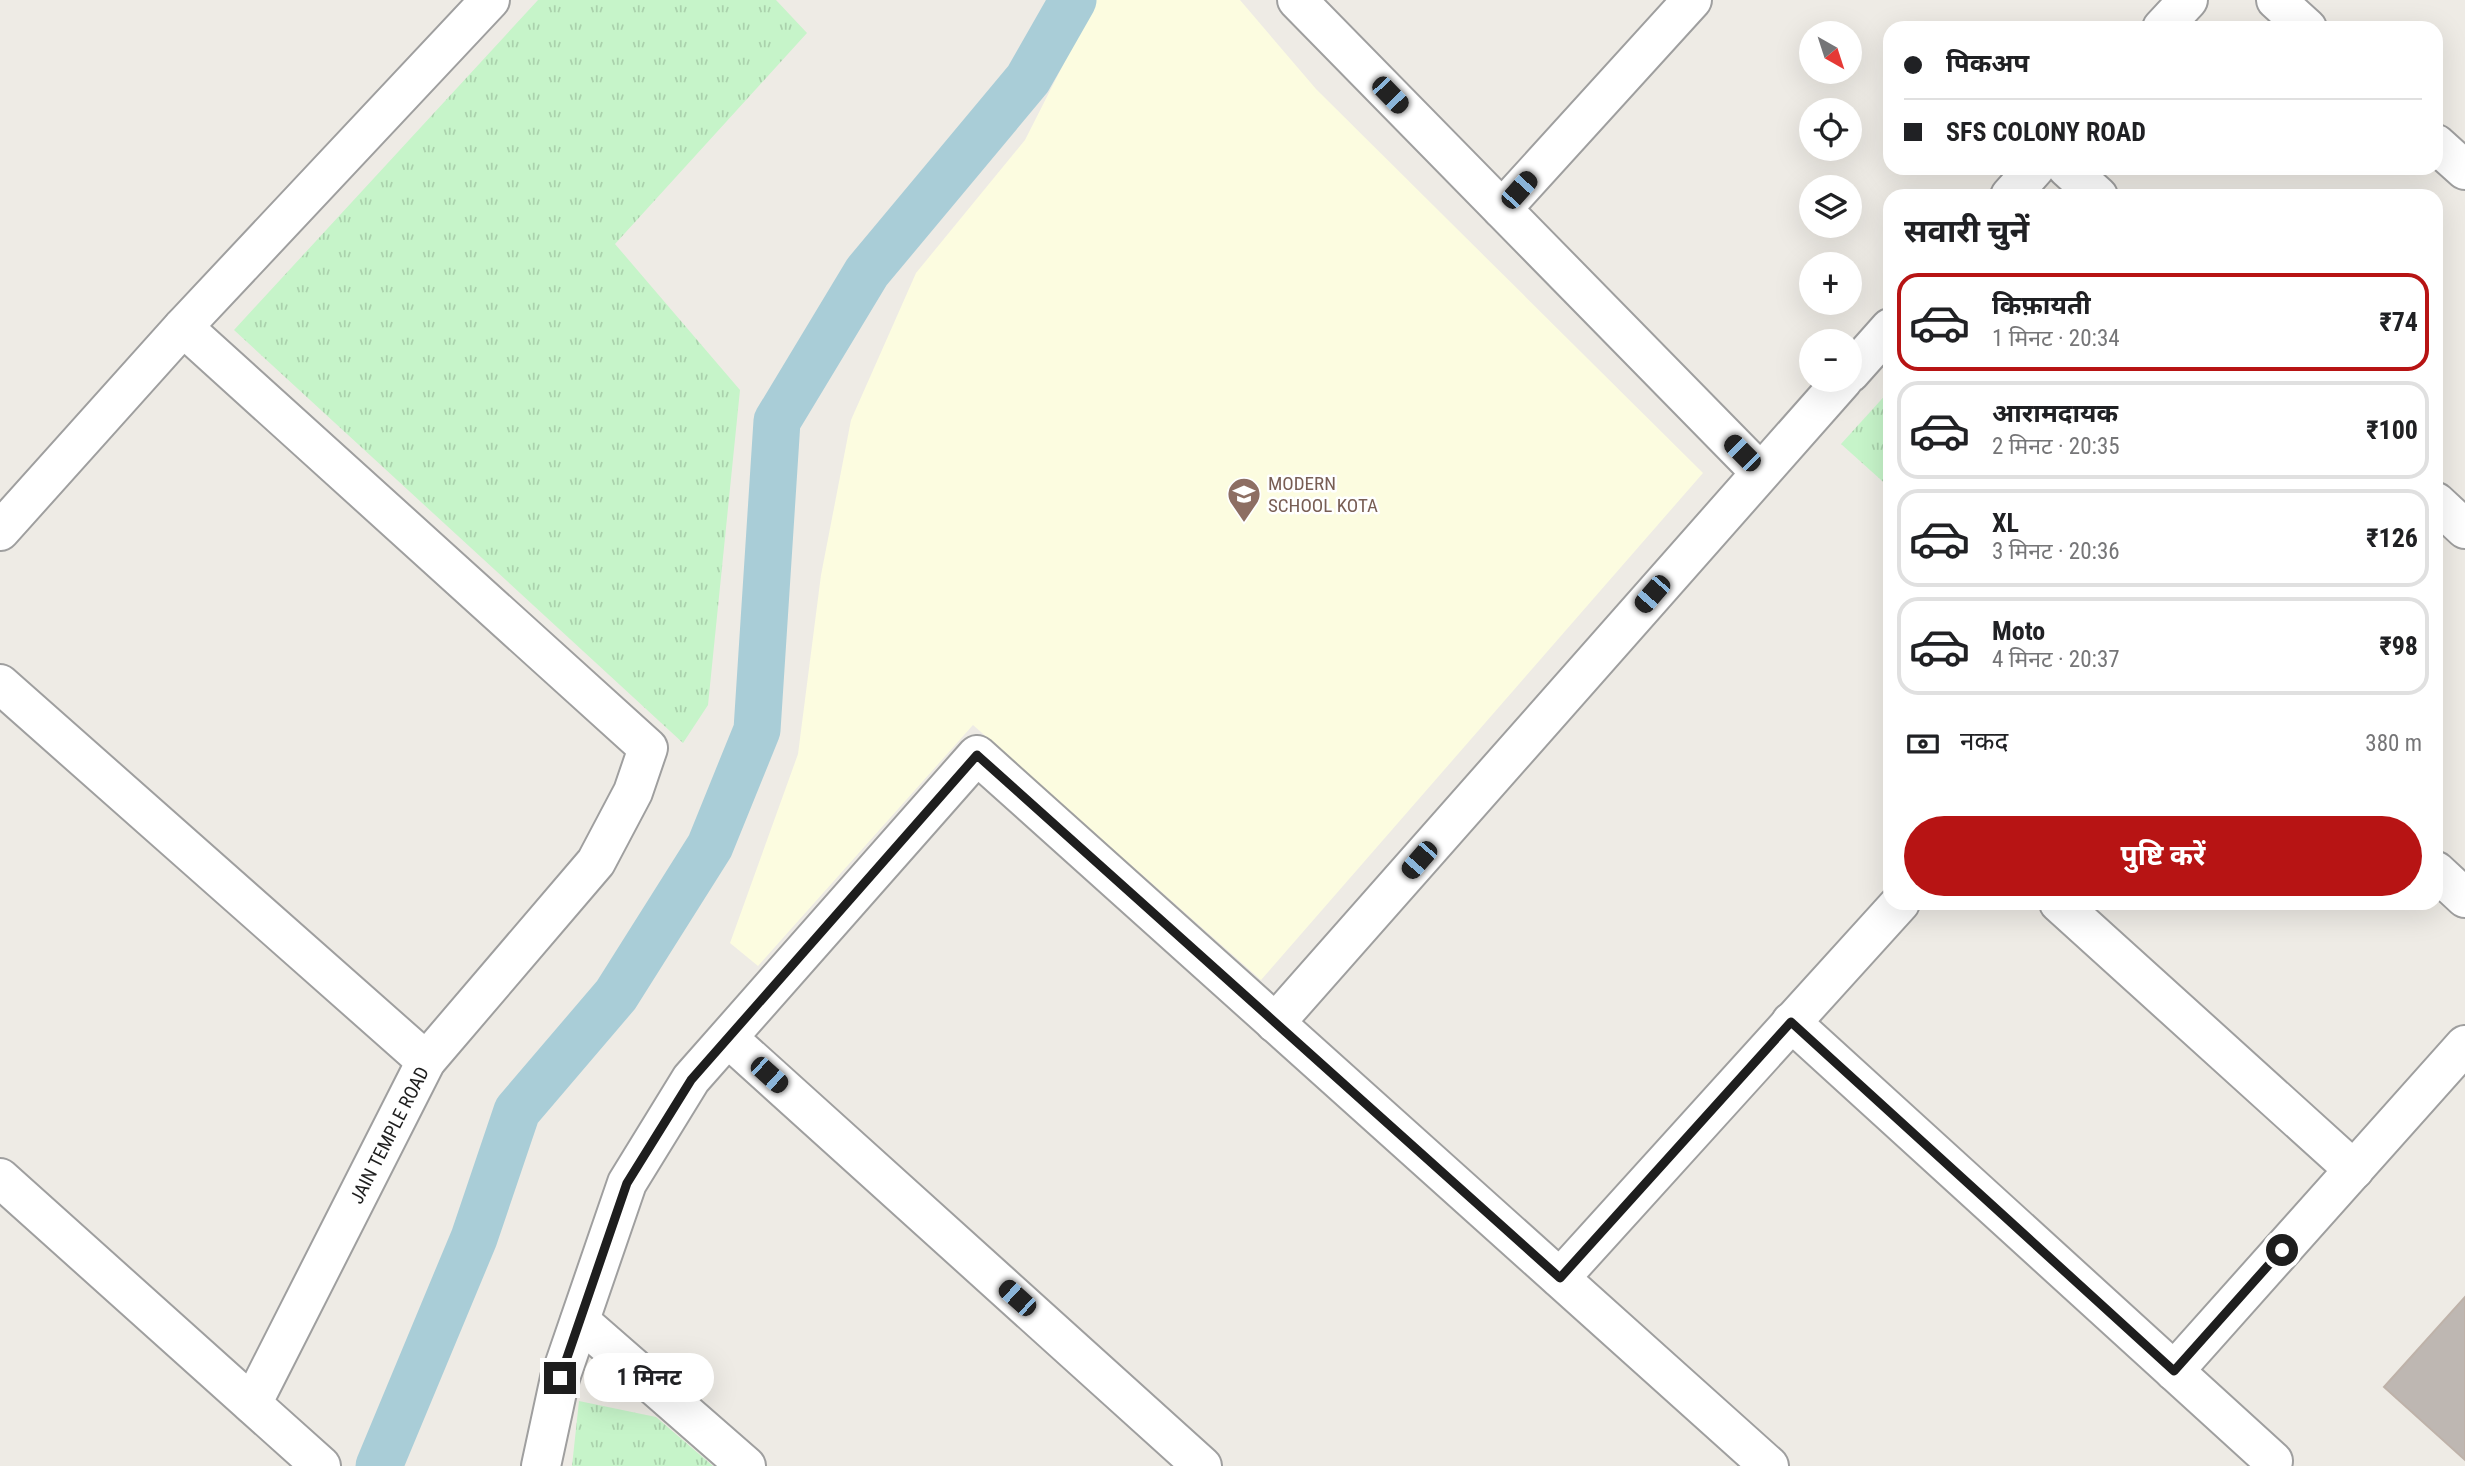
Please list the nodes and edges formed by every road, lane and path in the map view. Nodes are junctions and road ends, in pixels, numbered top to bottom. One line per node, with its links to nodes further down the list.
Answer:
1 (490, 0): 15 (street)
2 (1297, 0): 14 (street)
3 (1692, 0): 14 (street)
4 (2188, 0): 6 (street)
5 (2276, 0): 7 (street)
6 (2168, 21)
7 (2299, 21)
8 (2443, 150): 9 (street)
9 (2465, 170)
10 (2029, 175): 12 (street)
11 (2075, 175): 13 (street)
12 (2016, 189)
13 (2090, 189)
14 (1502, 209): 19 (street)
15 (183, 327): 22 (street); 32 (street, JAIN TEMPLE ROAD)
16 (1883, 336): 17 (street)
17 (1862, 360)
18 (1832, 392): 19 (street)
19 (1760, 472): 29 (street)
20 (2443, 509): 21 (street)
21 (2465, 529)
22 (0, 531)
23 (0, 684): 32 (street)
24 (2443, 878): 25 (street)
25 (2465, 898)
26 (1894, 910): 28 (street)
27 (2067, 910): 33 (street)
28 (1791, 1022): 35 (street); 37 (street)
29 (1275, 1023): 30 (street); 35 (street)
30 (728, 1038): 36 (street); 43 (street)
31 (2465, 1045): 33 (street)
32 (426, 1061): 38 (street, JAIN TEMPLE ROAD)
33 (2354, 1170): 37 (street)
34 (0, 1178): 38 (street)
35 (1560, 1278): 44 (street)
36 (580, 1321): 41 (street); 42 (street)
37 (2174, 1371): 39 (street)
38 (252, 1404): 40 (street)
39 (2273, 1461)
40 (316, 1462)
41 (541, 1466)
42 (747, 1466)
43 (1202, 1466)
44 (1769, 1466)

